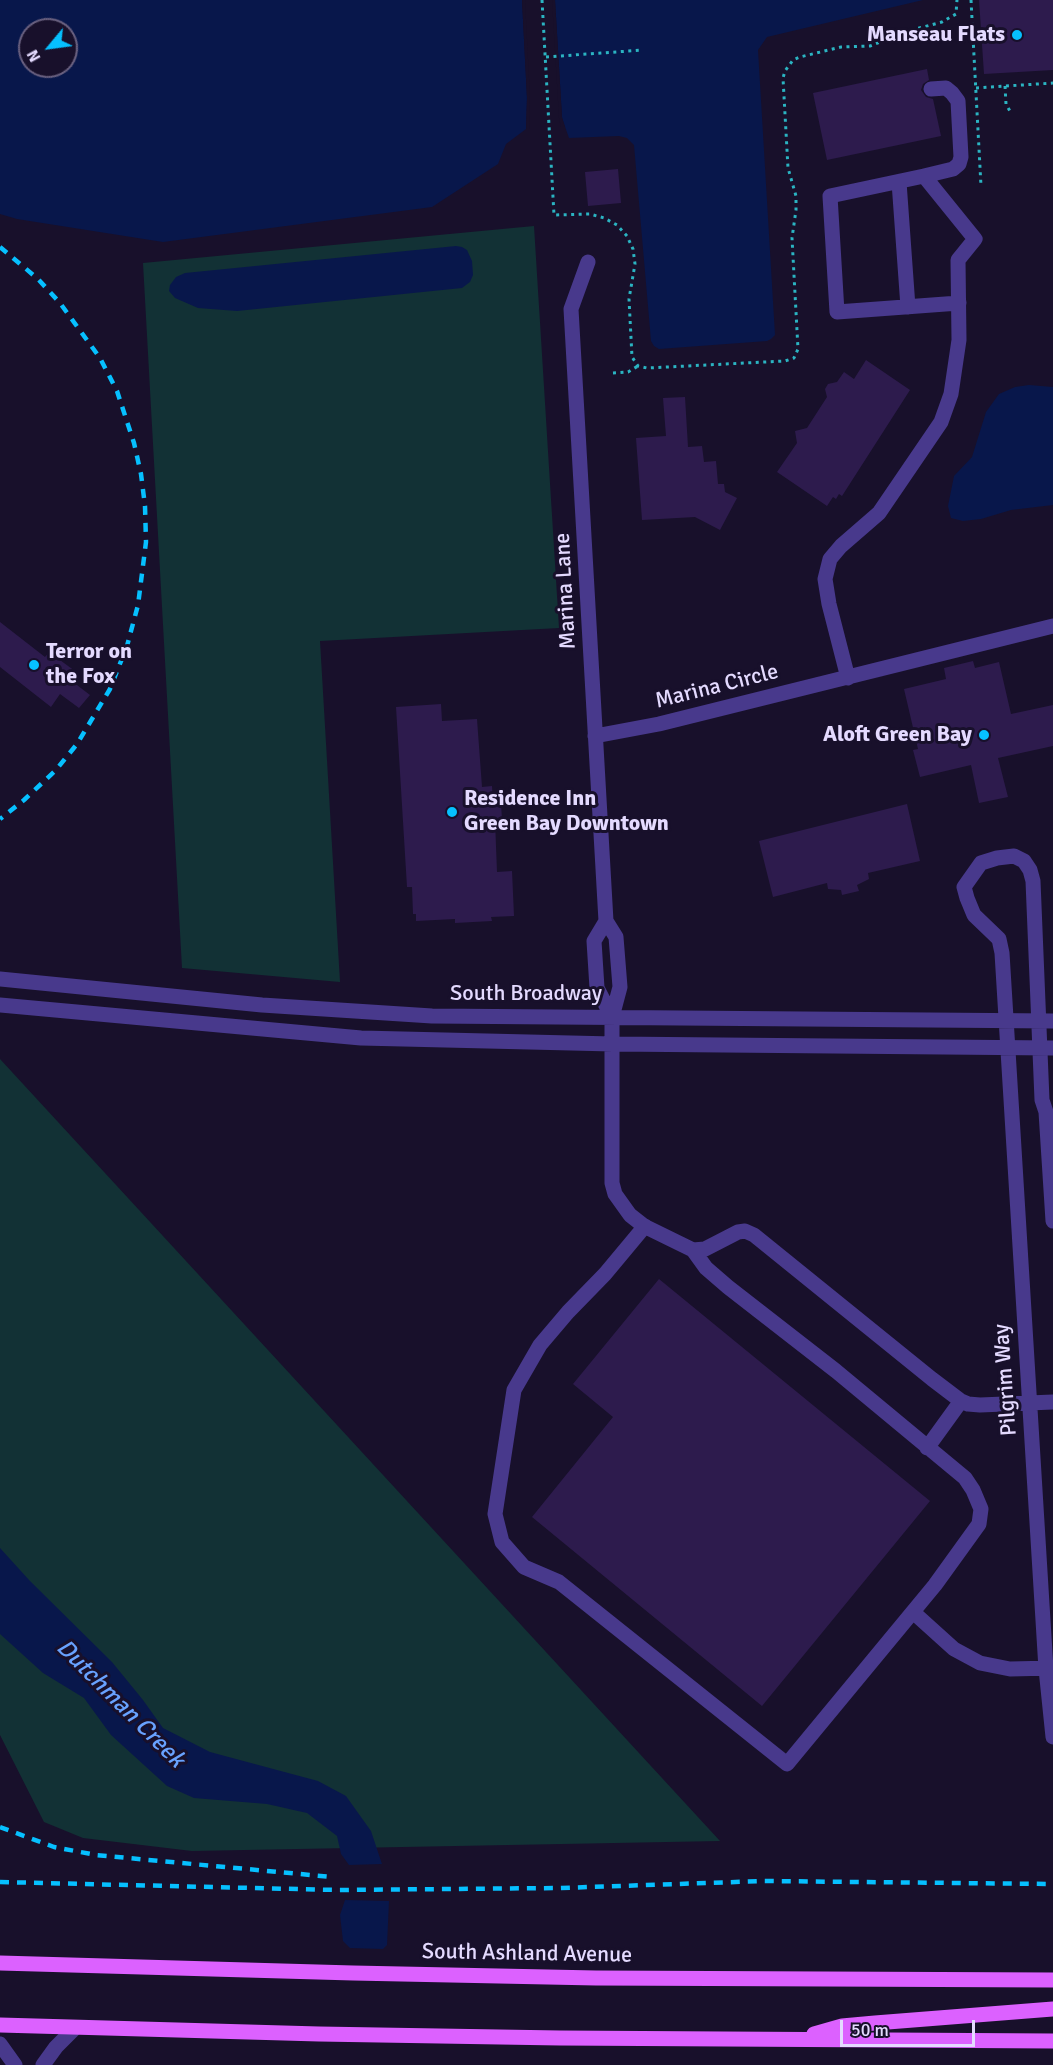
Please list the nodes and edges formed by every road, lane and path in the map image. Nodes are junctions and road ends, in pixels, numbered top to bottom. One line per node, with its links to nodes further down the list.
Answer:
1 (542, 0): 5 (path)
2 (957, 0): 17 (path)
3 (971, 0): 8 (path)
4 (643, 50): 5 (path)
5 (545, 57): 17 (path)
6 (1053, 83): 7 (path)
7 (1005, 86): 8 (path); 10 (path)
8 (976, 88): 13 (path)
9 (931, 89): 11 (street)
10 (1011, 113)
11 (924, 176): 12 (street); 15 (street)
12 (900, 182): 16 (street); 16 (street)
13 (981, 186)
14 (588, 262): 21 (street, Marina Lane)
15 (959, 303): 16 (street); 20 (street)
16 (908, 307)
17 (638, 366): 18 (path)
18 (613, 373)
19 (1053, 626): 20 (street, Marina Circle)
20 (848, 678): 21 (street, Marina Circle)
21 (595, 736): 22 (street, Marina Lane)
22 (606, 921): 25 (street, Marina Lane); 25 (street, Marina Lane)
23 (0, 979): 25 (street, South Broadway)
24 (0, 1005): 28 (street, South Broadway)
25 (612, 1017): 26 (street, South Broadway); 28 (street, Marina Lane)
26 (1005, 1019): 27 (street, South Broadway); 27 (street, Pilgrim Way); 29 (street, Pilgrim Way)
27 (1046, 1021): 30 (street)
28 (613, 1044): 29 (street, South Broadway); 34 (street, Marina Lane)
29 (1008, 1048): 30 (street, South Broadway); 37 (street, Pilgrim Way)
30 (1046, 1048): 32 (street)
31 (1053, 1093): 32 (street)
32 (1046, 1112): 33 (street)
33 (1053, 1221)
34 (645, 1226): 35 (street, Marina Lane); 40 (street)
35 (693, 1250): 36 (street); 39 (street)
36 (962, 1401): 37 (street); 39 (street)
37 (1029, 1402): 38 (street); 41 (street, Pilgrim Way)
38 (1053, 1402)
39 (927, 1448): 40 (street)
40 (913, 1612): 41 (street)
41 (1050, 1668): 42 (street, Pilgrim Way)
42 (1053, 1737)
43 (0, 1963): 44 (main road, South Ashland Avenue)
44 (1053, 1980)
45 (1053, 2009): 48 (main road)
46 (0, 2025): 47 (main road)
47 (75, 2028): 48 (main road); 52 (street)
48 (794, 2039): 49 (main road)
49 (1053, 2041)
50 (0, 2044): 51 (street)
51 (15, 2065)
52 (43, 2065)

